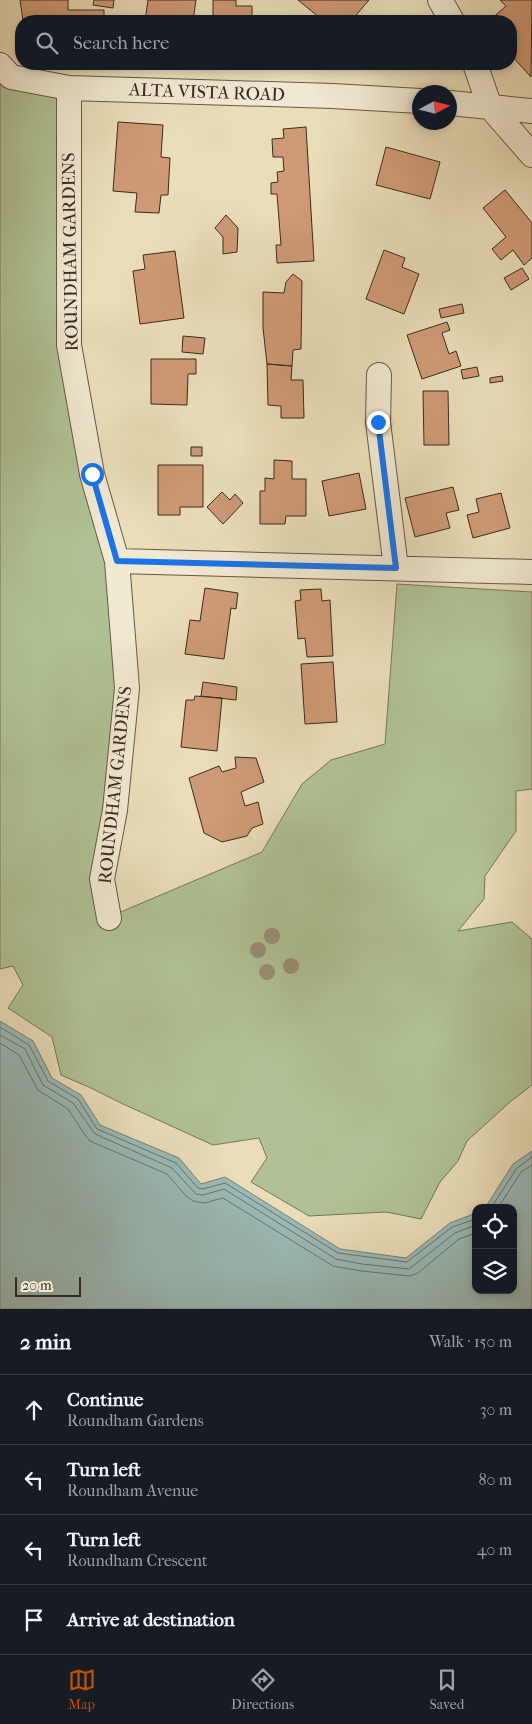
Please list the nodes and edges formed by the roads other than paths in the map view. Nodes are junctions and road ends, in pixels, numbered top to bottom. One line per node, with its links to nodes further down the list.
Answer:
1 (440, 0): 2 (street)
2 (449, 15)
3 (0, 65): 5 (street, ALTA VISTA ROAD)
4 (478, 70): 8 (street)
5 (69, 88): 6 (street, ALTA VISTA ROAD); 12 (street, ROUNDHAM GARDENS)
6 (412, 100)
7 (457, 104): 8 (street)
8 (490, 107): 9 (street); 10 (street)
9 (532, 111)
10 (532, 154)
11 (379, 375): 13 (street)
12 (117, 561): 13 (street); 15 (street, ROUNDHAM GARDENS)
13 (396, 568): 14 (street)
14 (532, 572)
15 (109, 918)

